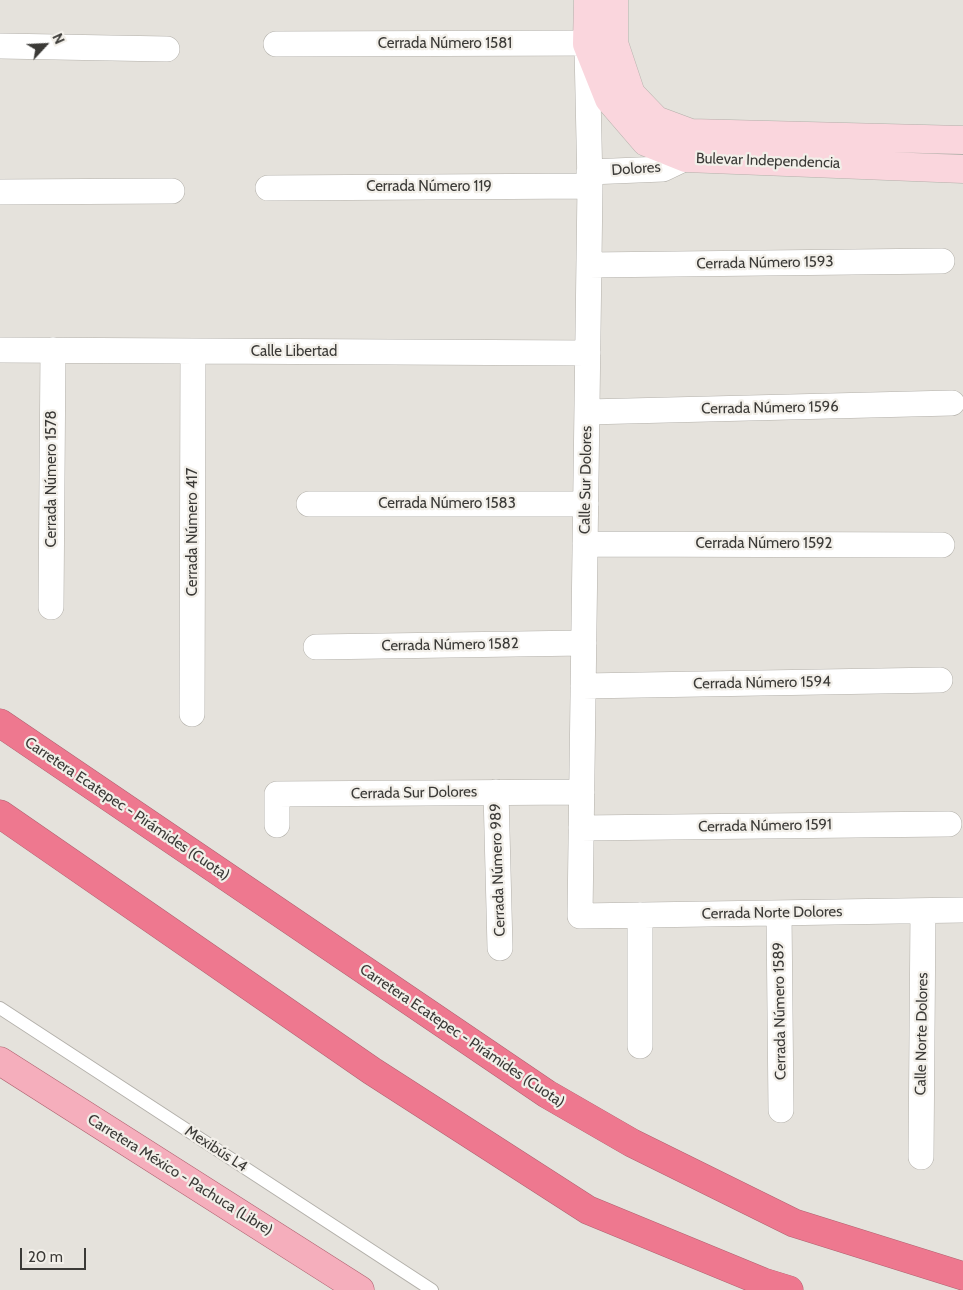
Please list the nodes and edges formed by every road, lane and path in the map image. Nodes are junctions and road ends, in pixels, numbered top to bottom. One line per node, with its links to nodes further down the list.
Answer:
1 (588, 0): 4 (street, Bulevar Independencia)
2 (614, 0): 4 (street, Bulevar Independencia)
3 (276, 44): 4 (street, Cerrada Número 1581)
4 (600, 44): 8 (street, Bulevar Independencia); 10 (street, Calle Sur Dolores)
5 (0, 46): 6 (street)
6 (167, 49)
7 (963, 140): 8 (street, Bulevar Independencia)
8 (689, 145): 9 (street, Bulevar Independencia); 10 (street, Dolores)
9 (963, 169)
10 (590, 179): 11 (street, Cerrada Número 119); 15 (street, Calle Sur Dolores)
11 (268, 188)
12 (172, 191): 13 (street)
13 (0, 192)
14 (942, 261): 15 (street, Cerrada Número 1593)
15 (589, 266): 19 (street, Calle Sur Dolores)
16 (0, 350): 17 (street, Calle Libertad)
17 (53, 350): 18 (street, Calle Libertad); 26 (street, Cerrada Número 1578)
18 (193, 351): 19 (street, Calle Libertad); 31 (street, Cerrada Número 417)
19 (588, 353): 21 (street, Calle Sur Dolores)
20 (952, 403): 21 (street, Cerrada Número 1596)
21 (587, 412): 23 (street, Calle Sur Dolores)
22 (309, 504): 23 (street, Cerrada Número 1583)
23 (586, 504): 24 (street, Calle Sur Dolores)
24 (585, 544): 25 (street, Cerrada Número 1592); 27 (street, Calle Sur Dolores)
25 (942, 544)
26 (51, 607)
27 (584, 643): 28 (street, Cerrada Número 1582); 30 (street, Calle Sur Dolores)
28 (316, 646)
29 (940, 680): 30 (street, Cerrada Número 1594)
30 (583, 686): 34 (street, Calle Sur Dolores)
31 (192, 714)
32 (0, 723): 50 (highway, Carretera Ecatepec - Pirámides (Cuota))
33 (496, 792): 34 (street, Cerrada Sur Dolores); 37 (street, Cerrada Sur Dolores); 44 (street, Cerrada Número 989)
34 (582, 792): 38 (street, Calle Sur Dolores)
35 (0, 814): 53 (highway)
36 (949, 824): 38 (street, Cerrada Número 1591)
37 (277, 825)
38 (581, 828): 43 (street, Calle Sur Dolores)
39 (963, 910): 40 (street, Cerrada Norte Dolores)
40 (923, 911): 41 (street, Cerrada Norte Dolores); 49 (street, Calle Norte Dolores)
41 (779, 913): 42 (street, Cerrada Norte Dolores); 48 (street, Cerrada Número 1589)
42 (640, 914): 43 (street, Cerrada Norte Dolores); 46 (street)
43 (580, 916)
44 (500, 948)
45 (0, 1008): 52 (lane, Mexibús L4)
46 (640, 1046)
47 (0, 1061): 51 (main road, Carretera México - Pachuca (Libre))
48 (781, 1110)
49 (920, 1156)
50 (963, 1276)
51 (360, 1290)
52 (432, 1290)
53 (789, 1290)

